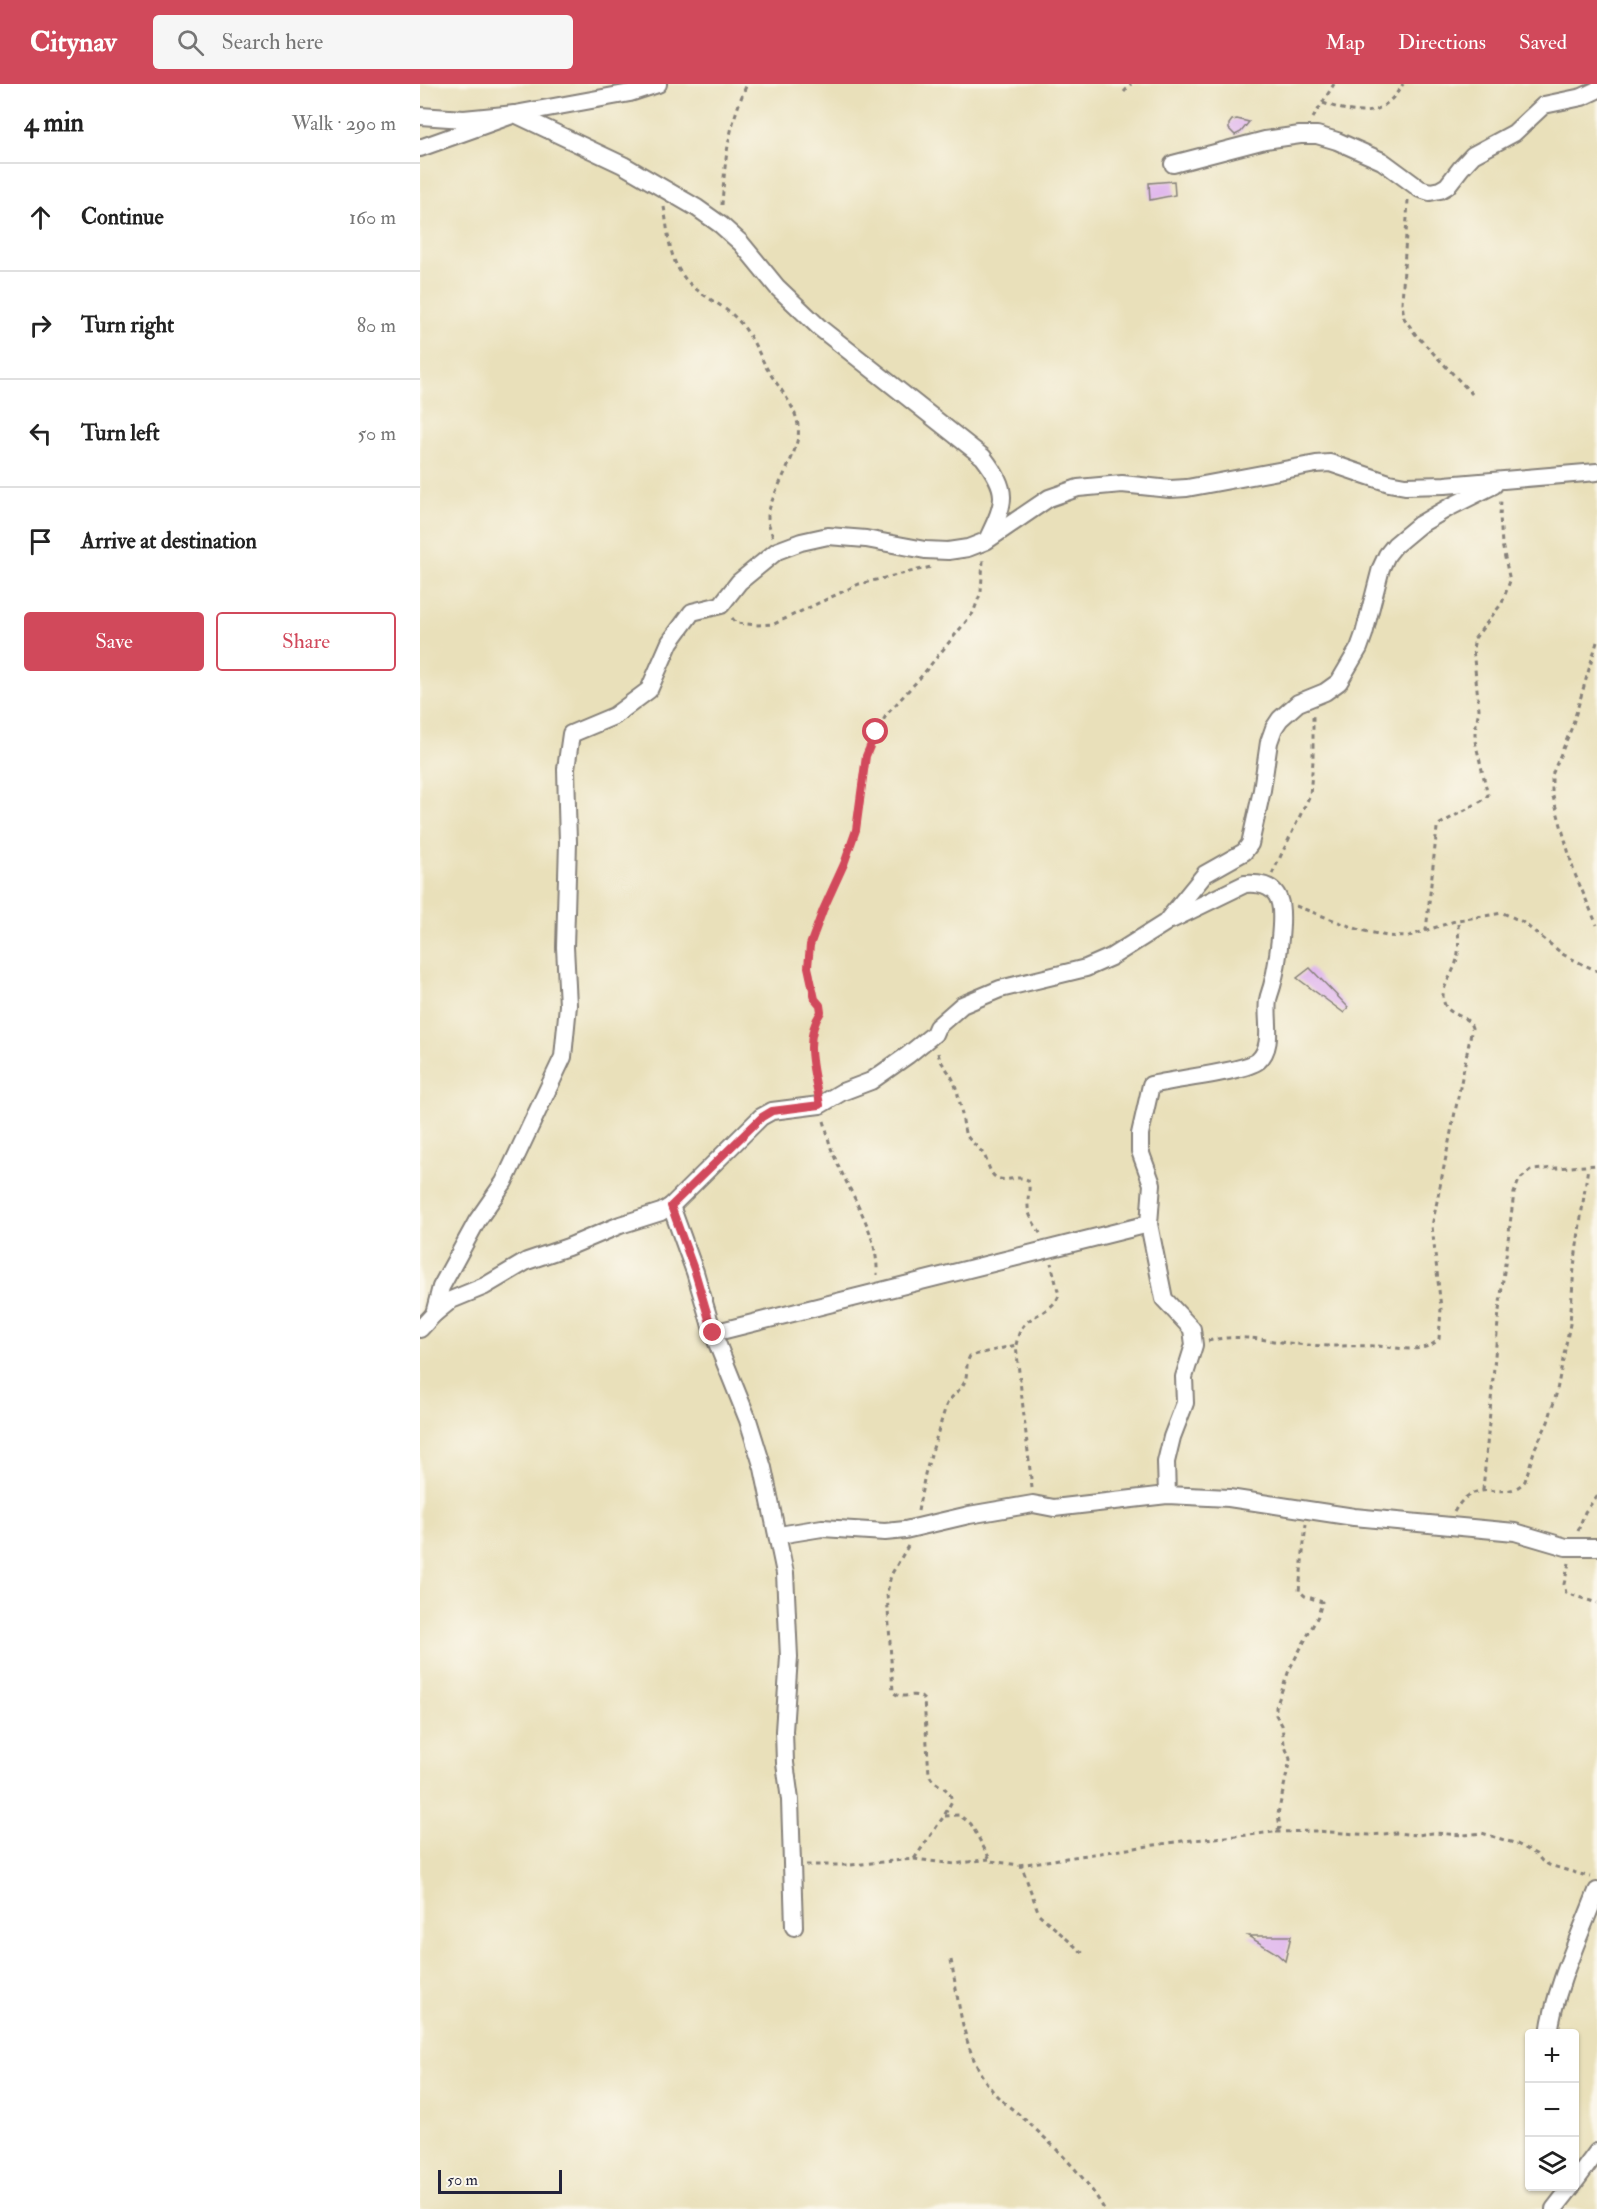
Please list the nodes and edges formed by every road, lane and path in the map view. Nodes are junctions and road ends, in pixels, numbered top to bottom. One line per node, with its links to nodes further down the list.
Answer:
1 (658, 84): 6 (street)
2 (747, 84): 17 (path)
3 (1131, 84): 8 (path)
4 (1334, 84): 9 (path)
5 (1402, 84): 9 (path)
6 (629, 88): 10 (street)
7 (1597, 90): 15 (street)
8 (1124, 92)
9 (1323, 104): 12 (path)
10 (515, 114): 11 (street); 13 (street); 16 (street)
11 (420, 117)
12 (1300, 135): 14 (street); 15 (street)
13 (420, 148)
14 (1173, 164)
15 (1410, 181): 18 (path)
16 (661, 187): 17 (street); 22 (path)
17 (721, 225): 21 (street)
18 (1474, 396)
19 (1597, 472): 20 (street)
20 (1503, 480): 21 (street); 26 (street); 32 (path)
21 (986, 541): 22 (street); 35 (path)
22 (777, 551): 24 (street)
23 (936, 566): 24 (path)
24 (721, 605): 42 (street)
25 (1597, 642): 31 (path)
26 (1313, 695): 27 (path); 30 (street)
27 (1267, 886): 28 (street); 30 (street)
28 (1280, 901): 32 (path); 39 (street)
29 (1458, 920): 32 (path); 33 (path); 46 (path)
30 (1165, 923): 34 (street)
31 (1597, 925)
32 (1426, 931)
33 (1597, 971)
34 (934, 1034): 35 (street); 40 (path)
35 (820, 1105): 38 (street); 41 (path)
36 (1597, 1165): 37 (path)
37 (1588, 1167): 47 (path); 47 (path)
38 (671, 1206): 42 (street); 44 (street)
39 (1149, 1224): 40 (street); 46 (street)
40 (1049, 1250): 41 (street); 45 (path)
41 (877, 1293): 44 (street)
42 (434, 1314): 43 (street)
43 (420, 1329)
44 (713, 1333): 54 (street)
45 (1016, 1345): 50 (path); 53 (path)
46 (1194, 1345): 48 (street)
47 (1483, 1490): 52 (path)
48 (1167, 1495): 50 (street); 51 (street)
49 (1597, 1496): 55 (path)
50 (1033, 1504): 53 (street)
51 (1308, 1510): 52 (street); 59 (path)
52 (1446, 1526): 55 (street)
53 (916, 1528): 54 (street); 58 (path)
54 (778, 1535): 62 (street)
55 (1566, 1547): 56 (street); 57 (path)
56 (1597, 1547)
57 (1597, 1603)
58 (945, 1816): 60 (path); 61 (path)
59 (1274, 1832): 63 (path); 64 (path)
60 (914, 1858): 61 (path); 62 (path)
61 (989, 1859): 63 (path)
62 (793, 1864): 66 (street)
63 (1019, 1864): 67 (path)
64 (1597, 1878)
65 (1597, 1891): 69 (street)
66 (794, 1927)
67 (1086, 1956)
68 (951, 1960): 72 (path)
69 (1550, 2029)
70 (1597, 2152): 71 (street)
71 (1569, 2192): 73 (street)
72 (1104, 2209)
73 (1554, 2209)

